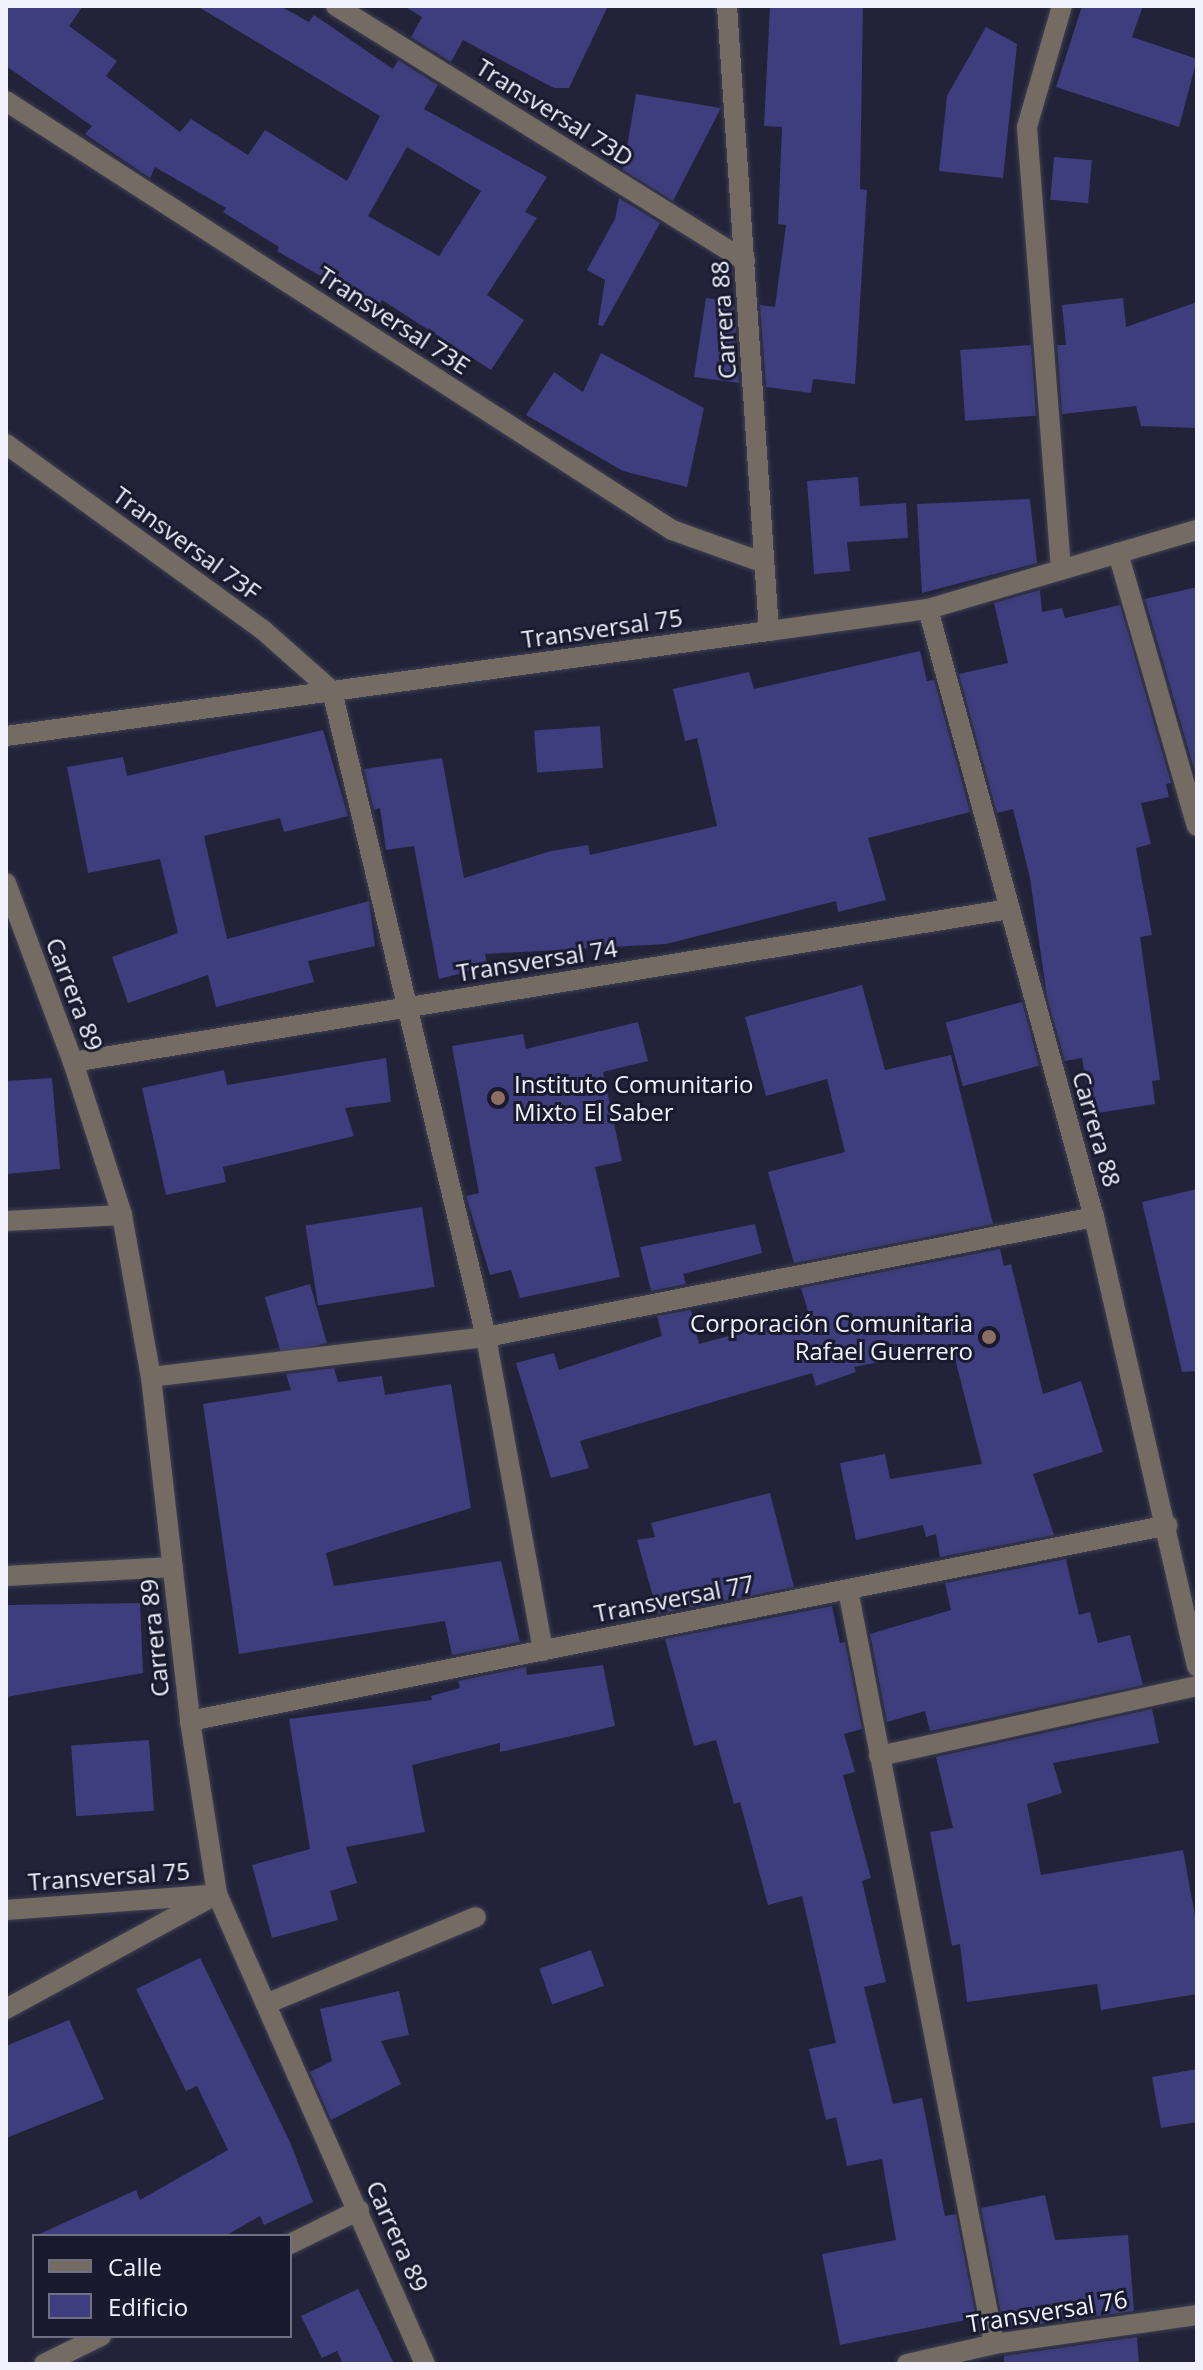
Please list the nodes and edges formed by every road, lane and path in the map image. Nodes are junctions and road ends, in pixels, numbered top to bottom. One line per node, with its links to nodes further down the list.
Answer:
1 (336, 6): 5 (street, Transversal 73D)
2 (727, 6): 5 (street, Carrera 88)
3 (1062, 6): 10 (street)
4 (6, 101): 9 (street, Transversal 73E)
5 (745, 261): 9 (street, Carrera 88)
6 (6, 444): 13 (street, Transversal 73F)
7 (1197, 530): 8 (street, Transversal 75)
8 (1118, 553): 10 (street, Transversal 75); 15 (street)
9 (764, 563): 12 (street, Carrera 88)
10 (1061, 570): 11 (street, Transversal 75)
11 (928, 609): 12 (street, Transversal 75); 17 (street, Carrera 88)
12 (769, 631): 13 (street, Transversal 75)
13 (332, 691): 14 (street, Transversal 75); 18 (street)
14 (6, 736)
15 (1197, 826)
16 (7, 888): 19 (street, Carrera 89)
17 (1009, 909): 18 (street, Transversal 74); 21 (street, Carrera 88)
18 (410, 1007): 19 (street, Transversal 74); 23 (street)
19 (73, 1062): 20 (street, Carrera 89)
20 (122, 1215): 22 (street); 24 (street, Carrera 89)
21 (1094, 1217): 23 (street); 25 (street, Carrera 88)
22 (6, 1221)
23 (486, 1337): 24 (street); 29 (street)
24 (151, 1377): 26 (street, Carrera 89)
25 (1168, 1525): 28 (street, Transversal 77); 30 (street, Carrera 88)
26 (173, 1567): 27 (street); 32 (street, Carrera 89)
27 (6, 1576)
28 (848, 1590): 29 (street, Transversal 77); 33 (street)
29 (543, 1651): 32 (street, Transversal 77)
30 (1197, 1666)
31 (1197, 1686): 33 (street)
32 (190, 1721): 34 (street, Carrera 89)
33 (879, 1756): 43 (street)
34 (217, 1894): 35 (street, Transversal 75); 37 (street, Carrera 89); 38 (street)
35 (6, 1910)
36 (476, 1917): 37 (street)
37 (266, 2004): 39 (street, Carrera 89)
38 (6, 2009)
39 (359, 2210): 40 (street); 46 (street, Carrera 89)
40 (292, 2243)
41 (1197, 2315): 43 (street, Transversal 76)
42 (97, 2338): 45 (street)
43 (994, 2344): 44 (street, Transversal 76)
44 (939, 2360): 47 (street, Transversal 76)
45 (44, 2364)
46 (425, 2364)
47 (907, 2364)

